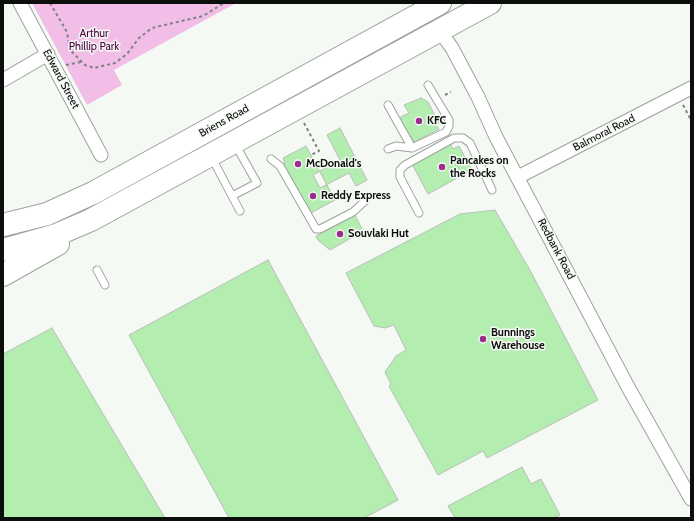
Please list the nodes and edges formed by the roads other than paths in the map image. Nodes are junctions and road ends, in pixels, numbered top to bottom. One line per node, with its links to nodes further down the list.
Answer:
1 (20, 3): 5 (street, Edward Street)
2 (490, 3): 4 (highway)
3 (427, 6): 4 (highway, Redbank Road); 23 (highway, Briens Road)
4 (439, 30): 10 (highway); 16 (street, Redbank Road)
5 (48, 54): 6 (street); 13 (street, Edward Street)
6 (3, 80)
7 (428, 85): 11 (lane)
8 (691, 88): 16 (street, Balmoral Road)
9 (388, 105): 11 (lane)
10 (235, 142): 14 (highway); 18 (lane)
11 (412, 148): 12 (lane)
12 (388, 149)
13 (100, 155)
14 (211, 156): 18 (lane); 22 (highway)
15 (271, 159): 19 (lane)
16 (518, 177): 28 (street, Redbank Road)
17 (492, 190): 21 (lane)
18 (232, 196): 20 (lane)
19 (365, 201)
20 (240, 211)
21 (419, 213)
22 (92, 220): 24 (highway); 26 (highway)
23 (3, 225)
24 (3, 250)
25 (97, 270): 27 (lane)
26 (3, 274)
27 (105, 285)
28 (691, 499)

